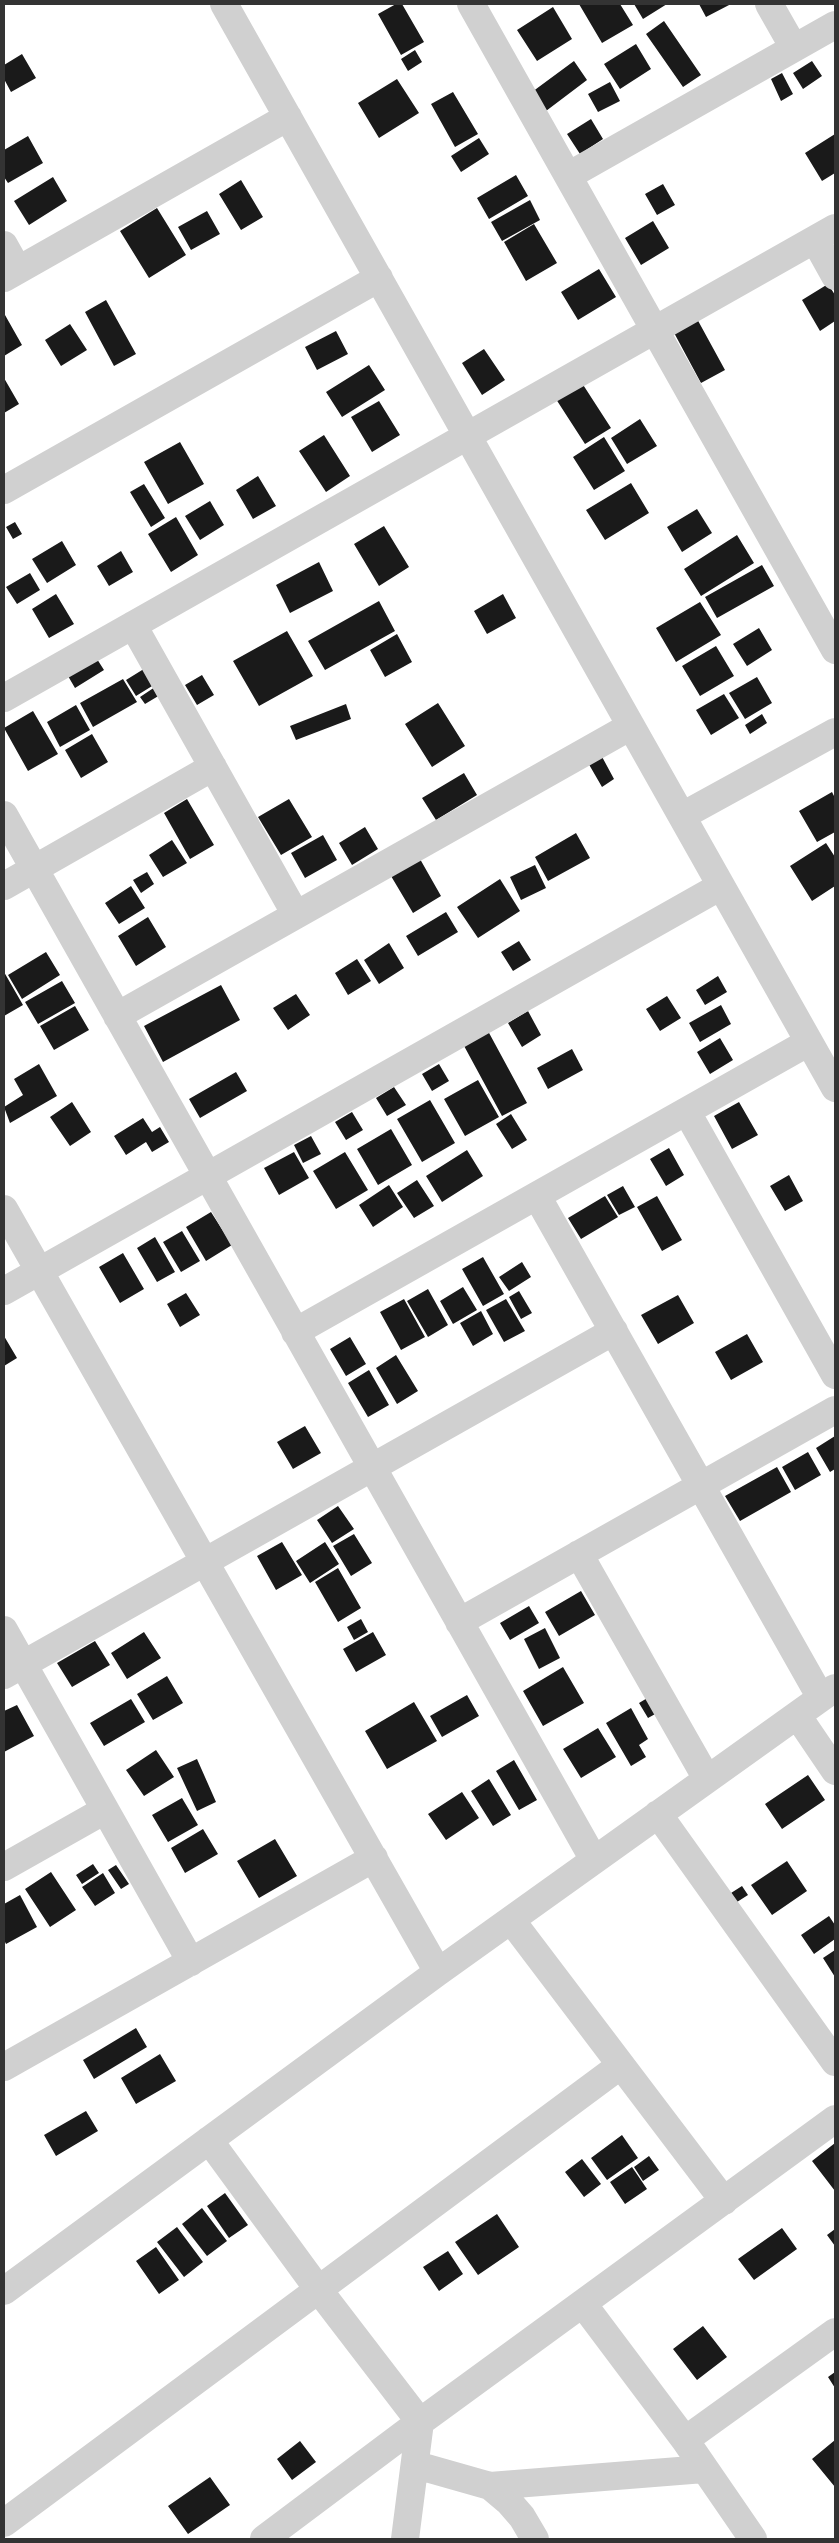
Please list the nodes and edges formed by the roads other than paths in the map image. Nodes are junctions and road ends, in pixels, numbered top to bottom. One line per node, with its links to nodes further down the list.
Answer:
1 (224, 4): 6 (street)
2 (769, 4): 5 (street)
3 (482, 8): 7 (street)
4 (835, 25): 5 (street)
5 (794, 48): 7 (street)
6 (288, 117): 10 (street); 12 (street)
7 (568, 176): 13 (street)
8 (825, 234): 11 (street); 13 (street)
9 (4, 245): 10 (street)
10 (11, 274)
11 (835, 276)
12 (378, 278): 14 (street); 15 (street)
13 (655, 330): 14 (street); 17 (street)
14 (468, 436): 16 (street); 19 (street)
15 (4, 490)
16 (133, 625): 18 (street); 21 (street)
17 (835, 650)
18 (4, 698)
19 (631, 726): 23 (street); 27 (street)
20 (835, 732): 23 (street)
21 (213, 768): 24 (street); 27 (street)
22 (4, 815): 24 (street)
23 (682, 816): 26 (street)
24 (34, 868): 25 (street); 28 (street)
25 (4, 886)
26 (721, 886): 29 (street); 32 (street)
27 (296, 915): 28 (street)
28 (117, 1016): 32 (street)
29 (809, 1042): 30 (street); 31 (street)
30 (835, 1088)
31 (687, 1112): 33 (street); 39 (street)
32 (206, 1176): 35 (street); 38 (street)
33 (537, 1196): 37 (street); 38 (street)
34 (4, 1209): 35 (street)
35 (39, 1271): 36 (street); 44 (street)
36 (4, 1291)
37 (614, 1331): 41 (street); 42 (street)
38 (296, 1332): 41 (street)
39 (835, 1375)
40 (835, 1410): 42 (street)
41 (372, 1468): 44 (street); 45 (street)
42 (702, 1486): 43 (street); 48 (street)
43 (579, 1554): 45 (street); 51 (street)
44 (205, 1562): 47 (street); 54 (street)
45 (459, 1622): 55 (street)
46 (4, 1630): 47 (street)
47 (13, 1670): 52 (street)
48 (828, 1693): 49 (street)
49 (797, 1715): 50 (street); 51 (street)
50 (835, 1771)
51 (707, 1779): 53 (street)
52 (105, 1810): 56 (street); 58 (street)
53 (658, 1814): 55 (street); 60 (street)
54 (374, 1858): 58 (street); 59 (street)
55 (594, 1860): 57 (street)
56 (4, 1867)
57 (511, 1920): 59 (street); 61 (street)
58 (191, 1962): 62 (street)
59 (438, 1972): 64 (street)
60 (835, 2062)
61 (621, 2064): 65 (street); 66 (street)
62 (4, 2067)
63 (835, 2119): 65 (street)
64 (209, 2140): 66 (street); 67 (street)
65 (724, 2201): 68 (street)
66 (318, 2289): 70 (street); 75 (street)
67 (4, 2291)
68 (583, 2304): 70 (street); 71 (street)
69 (835, 2332): 71 (street)
70 (420, 2422): 72 (street); 76 (street)
71 (685, 2440): 73 (street)
72 (416, 2466): 74 (street); 77 (street)
73 (704, 2469): 74 (street); 79 (street)
74 (490, 2486): 78 (street)
75 (4, 2523)
76 (264, 2539)
77 (405, 2539)
78 (535, 2539)
79 (753, 2539)

